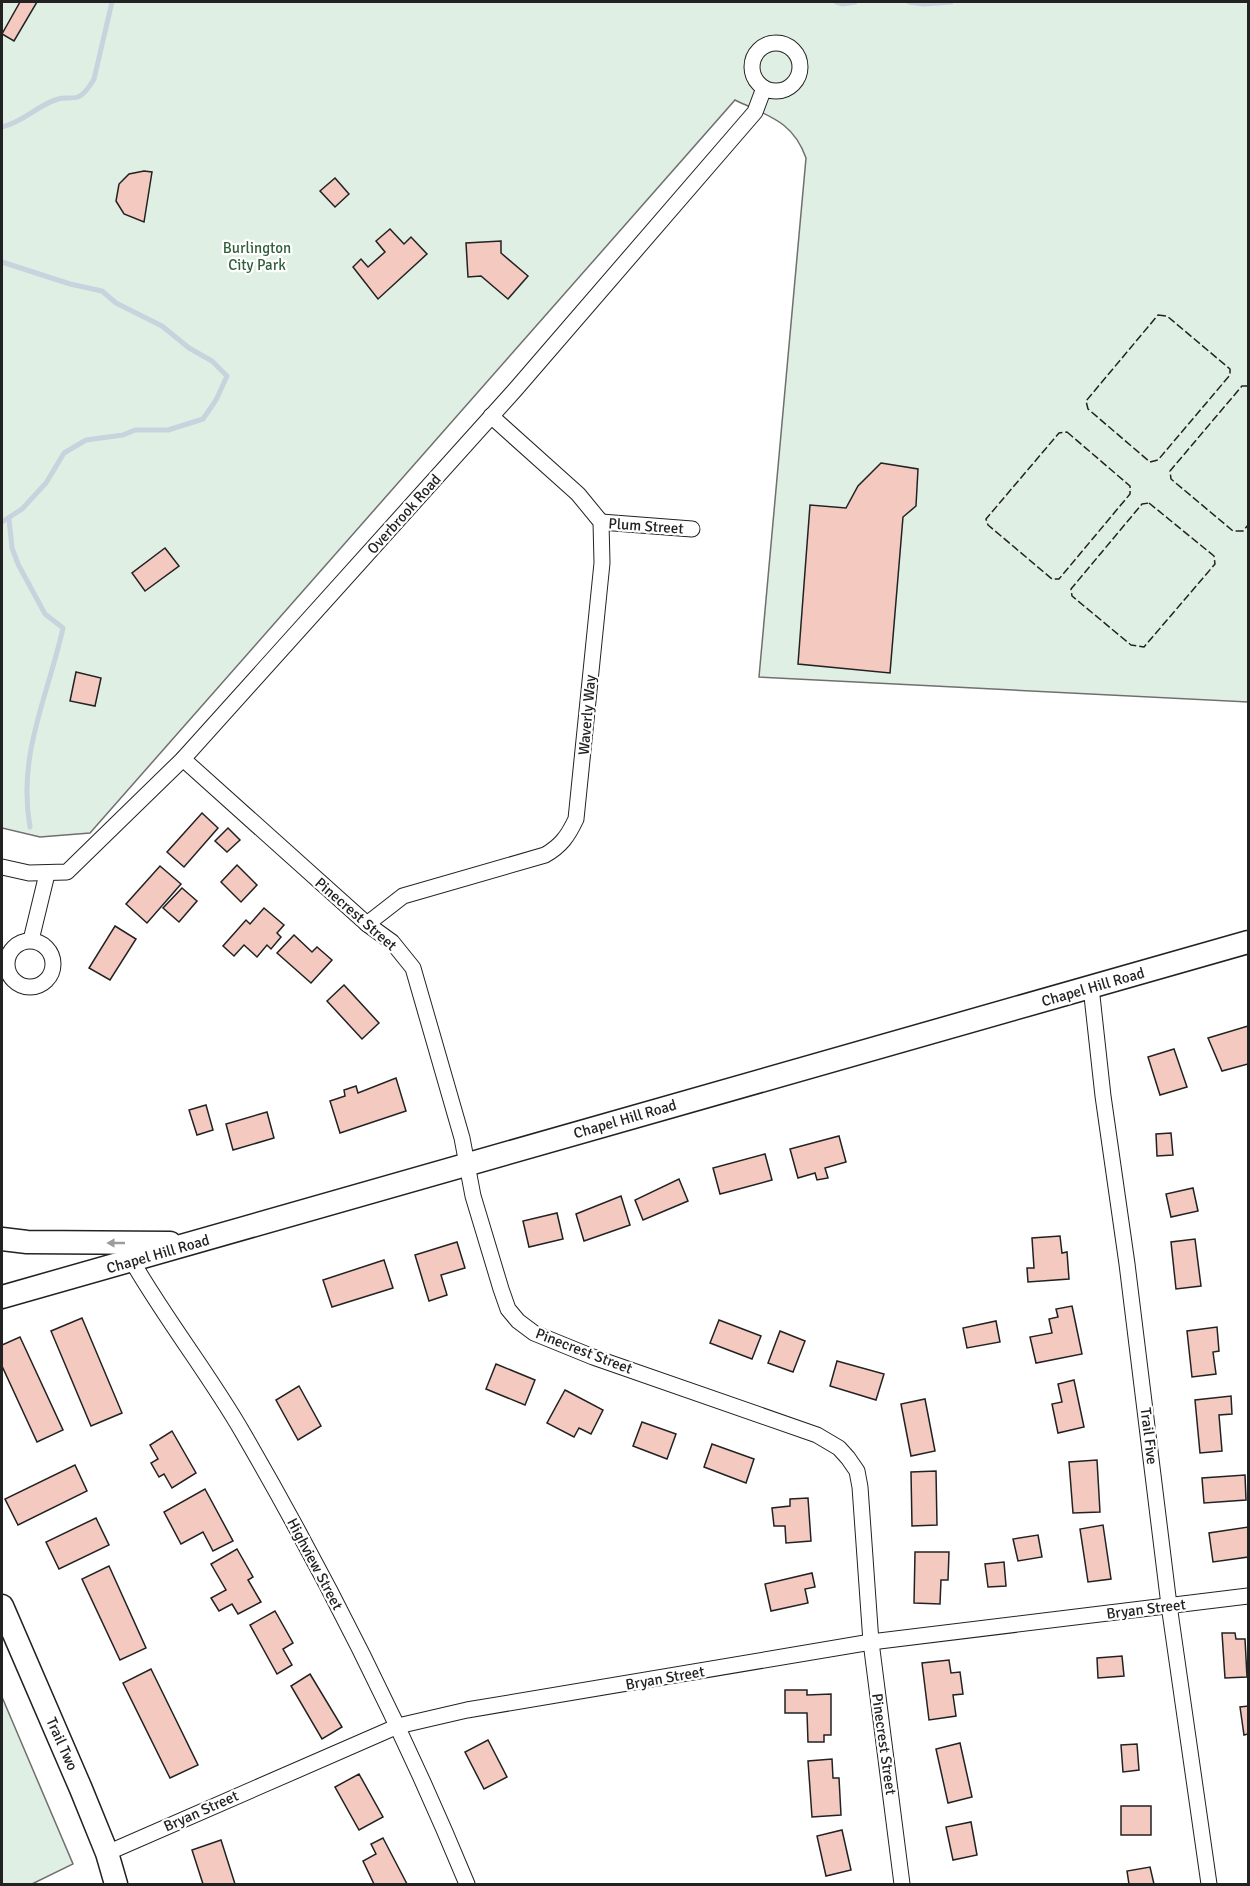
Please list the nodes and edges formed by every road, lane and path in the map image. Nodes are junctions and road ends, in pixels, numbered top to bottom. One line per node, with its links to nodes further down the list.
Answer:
1 (764, 88): 2 (street, Overbrook Road)
2 (491, 416): 3 (street); 5 (street, Overbrook Road)
3 (601, 522): 4 (street, Plum Street); 8 (street, Waverly Way)
4 (692, 529)
5 (183, 759): 7 (street, Overbrook Road); 8 (street, Pinecrest Street)
6 (2, 867): 7 (street, Overbrook Road)
7 (46, 874): 9 (street)
8 (367, 924): 12 (street, Pinecrest Street)
9 (31, 940)
10 (1248, 942): 11 (main road, Chapel Hill Road)
11 (1091, 987): 12 (main road, Chapel Hill Road); 18 (street, Trail Five)
12 (467, 1164): 14 (main road, Chapel Hill Road); 20 (street, Pinecrest Street)
13 (2, 1239): 14 (main road, one-way to 13)
14 (195, 1243): 15 (main road, Chapel Hill Road)
15 (132, 1261): 16 (main road, Chapel Hill Road); 21 (street, Highview Street)
16 (2, 1297)
17 (1248, 1596): 18 (street, Bryan Street)
18 (1169, 1605): 20 (street, Bryan Street); 26 (street, Trail Five)
19 (2, 1606): 22 (main road, Trail Two)
20 (871, 1642): 21 (street, Bryan Street); 25 (street, Pinecrest Street)
21 (398, 1726): 22 (street, Bryan Street); 24 (street, Highview Street)
22 (107, 1853): 23 (main road, Trail Two)
23 (116, 1884)
24 (467, 1884)
25 (902, 1884)
26 (1209, 1884)

